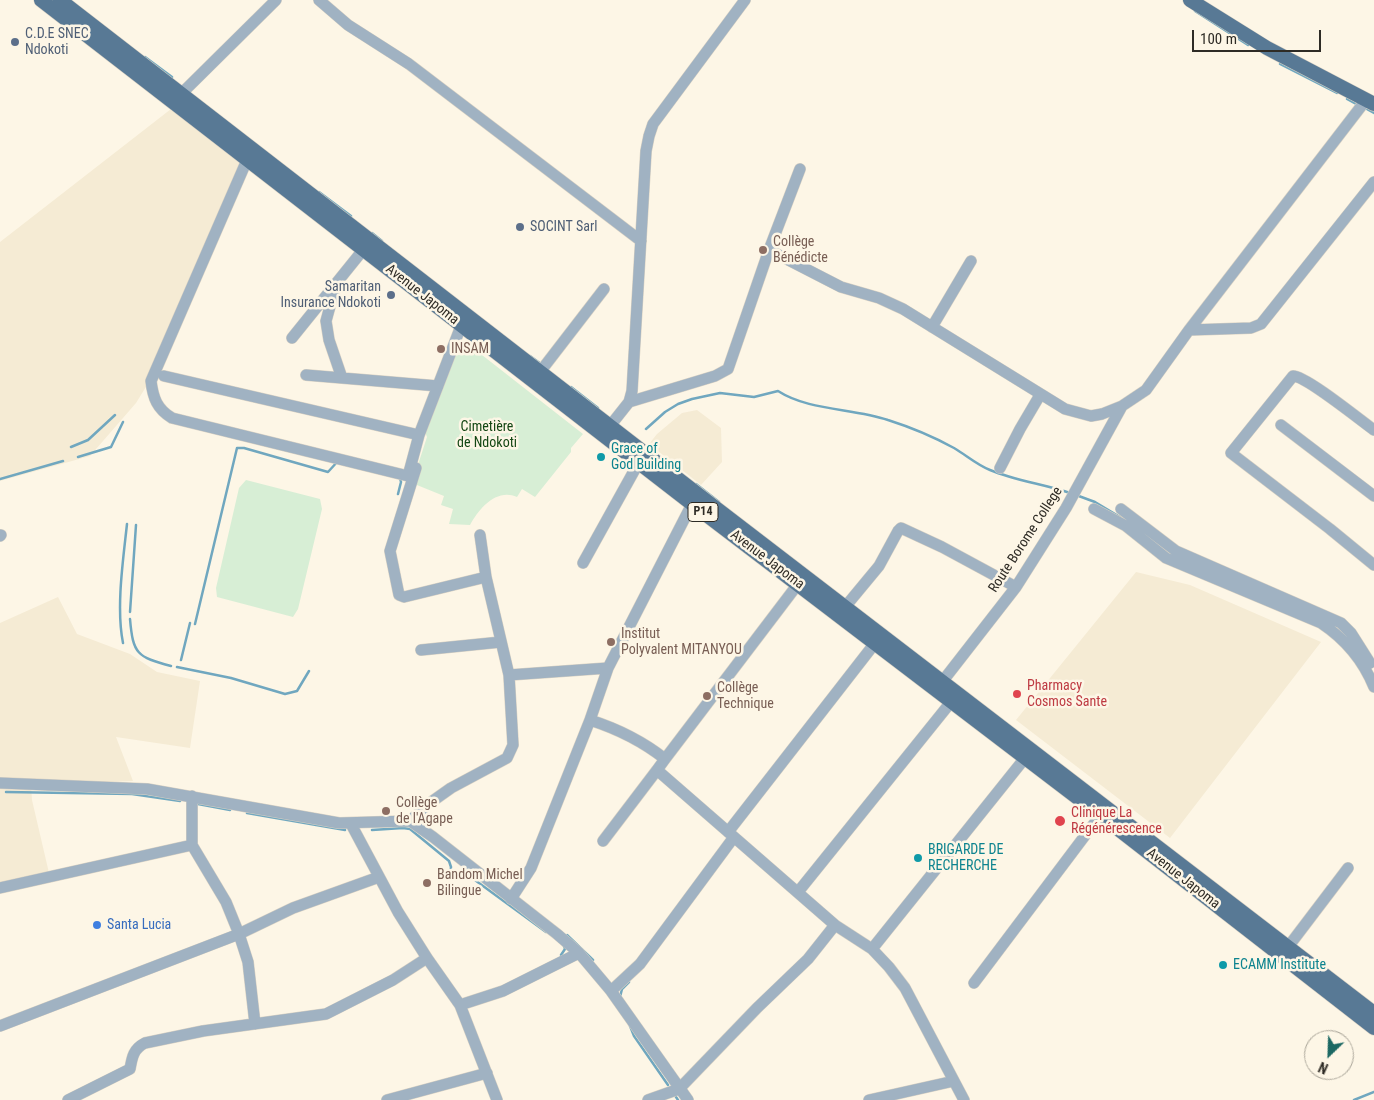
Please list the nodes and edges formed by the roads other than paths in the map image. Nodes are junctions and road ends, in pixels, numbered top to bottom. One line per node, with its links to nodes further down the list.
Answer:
1 (41, 0): 7 (main road, Avenue Japoma / P14)
2 (60, 0): 7 (main road, Avenue Japoma / P14)
3 (276, 0): 7 (street)
4 (319, 0): 12 (street)
5 (745, 0): 12 (street)
6 (1190, 0): 8 (main road)
7 (177, 97): 9 (main road, Avenue Japoma / P14)
8 (1370, 102): 20 (street)
9 (251, 155): 13 (main road, Avenue Japoma / P14); 22 (main road, Avenue Japoma / P14); 31 (street)
10 (800, 169): 14 (street)
11 (1374, 182): 20 (street)
12 (641, 242): 28 (street)
13 (362, 250): 16 (street); 18 (main road, Avenue Japoma / P14)
14 (769, 250): 19 (street); 28 (street)
15 (971, 261): 19 (street)
16 (337, 282): 21 (street); 25 (street)
17 (604, 289): 22 (street)
18 (461, 326): 26 (street); 32 (main road, Avenue Japoma / P14)
19 (932, 327): 27 (street)
20 (1189, 330): 29 (street)
21 (292, 338)
22 (540, 372): 32 (main road, Avenue Japoma / P14)
23 (306, 375): 25 (street)
24 (164, 376): 31 (street)
25 (342, 378): 26 (street)
26 (438, 386): 31 (street)
27 (1040, 395): 29 (street); 35 (street)
28 (629, 402): 32 (street)
29 (1122, 406): 45 (street, Route Borome College)
30 (1281, 425): 36 (street)
31 (421, 430): 43 (street)
32 (606, 430): 34 (main road, Avenue Japoma / P14); 46 (main road, Avenue Japoma / P14)
33 (1374, 430): 42 (street)
34 (639, 462): 37 (main road, Avenue Japoma / P14); 41 (street)
35 (1000, 468)
36 (1374, 496)
37 (692, 504): 44 (main road, Avenue Japoma / P14); 50 (street)
38 (1094, 509): 54 (street)
39 (1121, 509): 51 (street)
40 (480, 535): 43 (street)
41 (583, 563)
42 (1374, 565)
43 (486, 578): 48 (street)
44 (798, 584): 47 (main road, Avenue Japoma / P14); 58 (street)
45 (1016, 587): 46 (street); 53 (street, Route Borome College)
46 (845, 607): 47 (main road, Avenue Japoma / P14)
47 (878, 639): 53 (main road, Avenue Japoma / P14); 55 (main road, Avenue Japoma / P14); 65 (street)
48 (501, 642): 49 (street); 52 (street)
49 (421, 650)
50 (608, 668): 52 (street); 56 (street)
51 (1374, 672)
52 (509, 675): 63 (street)
53 (942, 682): 62 (main road, Avenue Japoma / P14)
54 (1374, 687)
55 (951, 702): 57 (main road, Avenue Japoma / P14); 71 (street)
56 (590, 720): 58 (street); 72 (street)
57 (1025, 758): 62 (main road, Avenue Japoma / P14); 76 (street)
58 (665, 759): 59 (street)
59 (657, 770): 65 (street); 66 (street)
60 (0, 783): 61 (street)
61 (192, 796): 64 (street); 67 (street)
62 (1104, 811): 75 (main road, Avenue Japoma / P14); 79 (street); 85 (main road, Avenue Japoma / P14)
63 (410, 821): 64 (street); 72 (street)
64 (351, 824): 69 (street)
65 (731, 835): 71 (street); 80 (street)
66 (603, 841)
67 (192, 845): 70 (street); 74 (street)
68 (1348, 868): 75 (street)
69 (379, 877): 74 (street); 78 (street)
70 (0, 888)
71 (798, 892): 73 (street)
72 (511, 899): 77 (street)
73 (835, 924): 76 (street); 88 (street)
74 (239, 934): 83 (street); 84 (street)
75 (1288, 947): 82 (main road, Avenue Japoma / P14)
76 (872, 949): 87 (street)
77 (579, 953): 80 (street); 81 (street)
78 (427, 958): 81 (street); 83 (street)
79 (974, 983)
80 (611, 991): 88 (street)
81 (460, 1005): 86 (street)
82 (1374, 1013)
83 (255, 1024): 89 (street)
84 (0, 1026)
85 (1374, 1028)
86 (487, 1072): 90 (street); 91 (street)
87 (954, 1081): 94 (street); 95 (street)
88 (679, 1089): 92 (street); 93 (street)
89 (68, 1100)
90 (387, 1100)
91 (497, 1100)
92 (648, 1100)
93 (688, 1100)
94 (869, 1100)
95 (964, 1100)

